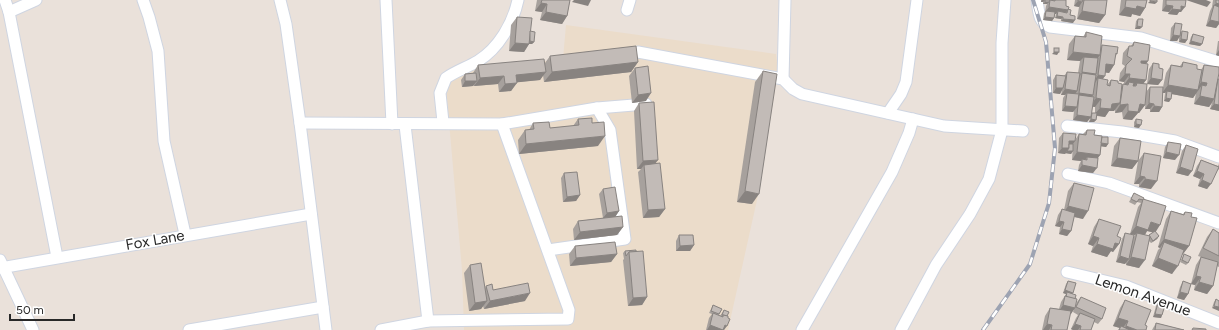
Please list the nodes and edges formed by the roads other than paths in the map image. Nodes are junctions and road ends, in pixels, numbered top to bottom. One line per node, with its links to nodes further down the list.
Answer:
1 (5, 0): 11 (street)
2 (36, 0): 11 (street)
3 (143, 0): 31 (street)
4 (280, 0): 20 (street)
5 (386, 0): 21 (street)
6 (518, 0): 19 (street)
7 (785, 0): 14 (street)
8 (917, 0): 17 (street)
9 (1005, 0): 25 (street)
10 (1037, 0): 13 (street)
11 (9, 12): 33 (street)
12 (638, 52): 14 (street)
13 (1219, 62)
14 (782, 79): 17 (street)
15 (646, 104): 16 (street)
16 (597, 108): 23 (street); 32 (street)
17 (888, 113): 18 (street)
18 (913, 119): 25 (street); 44 (street)
19 (444, 122): 22 (street); 23 (street)
20 (300, 123): 21 (street); 29 (street)
21 (392, 124): 22 (street)
22 (405, 124): 37 (street)
23 (502, 124): 32 (street)
24 (1067, 126): 27 (street)
25 (1002, 130): 26 (street); 45 (street)
26 (1023, 131)
27 (1219, 157)
28 (1068, 174): 30 (street)
29 (311, 214): 31 (street, Fox Lane); 36 (street)
30 (1219, 223)
31 (185, 234): 33 (street, Fox Lane)
32 (548, 250): 37 (street)
33 (57, 257): 34 (street, Fox Lane)
34 (1, 265): 40 (street)
35 (1067, 272): 38 (street, Lemon Avenue)
36 (323, 307): 39 (street); 42 (street)
37 (428, 321): 43 (street)
38 (1219, 323)
39 (219, 328): 41 (street)
40 (33, 330)
41 (189, 330)
42 (326, 330)
43 (381, 330)
44 (802, 330)
45 (901, 330)

